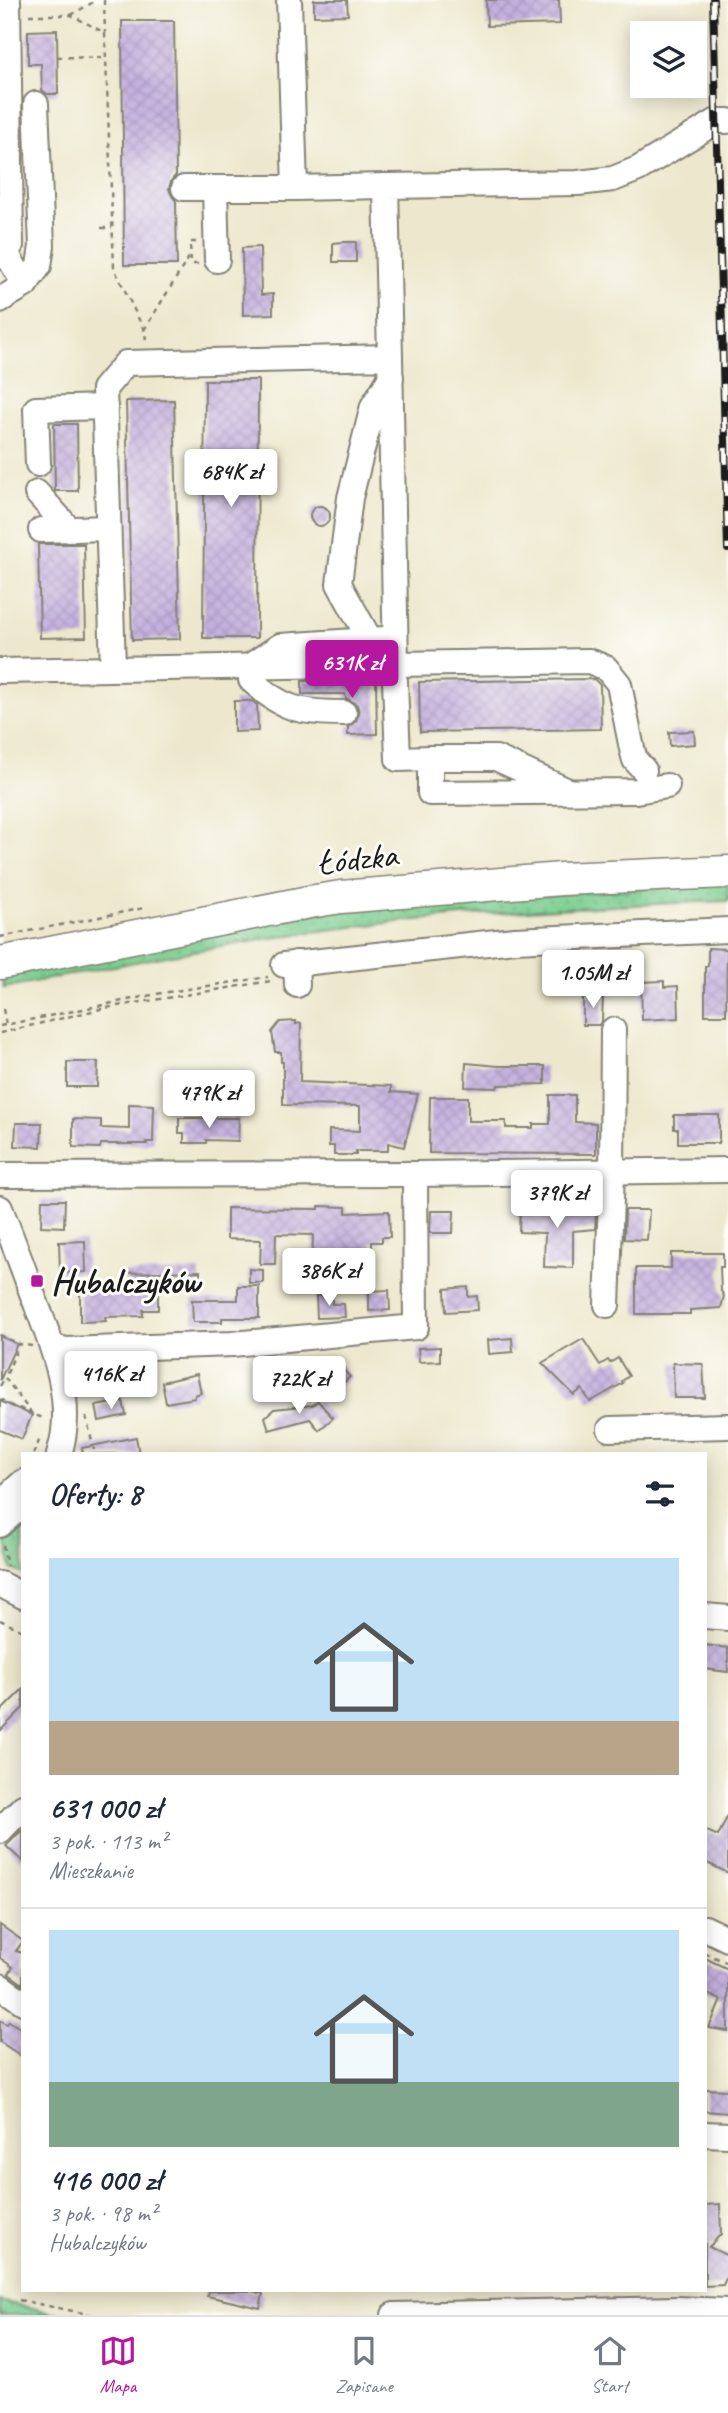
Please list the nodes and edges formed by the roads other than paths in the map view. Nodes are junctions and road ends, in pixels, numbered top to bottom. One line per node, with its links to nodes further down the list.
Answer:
1 (289, 0): 8 (street)
2 (8, 8): 4 (street)
3 (728, 121): 5 (street)
4 (9, 128): 9 (street); 11 (street)
5 (386, 186): 8 (street); 13 (street)
6 (184, 188): 7 (street)
7 (215, 188): 8 (street); 10 (street)
8 (295, 188)
9 (2, 251): 11 (street)
10 (216, 260)
11 (25, 285): 12 (street)
12 (0, 300)
13 (390, 367): 14 (street); 20 (street); 21 (street)
14 (105, 407): 15 (street); 17 (street)
15 (38, 464)
16 (37, 494): 19 (street)
17 (108, 528): 19 (street); 23 (street)
18 (41, 530): 19 (street)
19 (71, 530)
20 (396, 638): 21 (street); 25 (street)
21 (370, 640): 22 (street)
22 (250, 666): 23 (street); 25 (street); 26 (street)
23 (113, 667): 24 (street)
24 (0, 671)
25 (396, 673): 27 (street); 28 (street)
26 (344, 713)
27 (430, 758): 30 (street); 30 (street)
28 (644, 771)
29 (667, 786): 30 (street)
30 (568, 791)
31 (728, 872): 33 (main road, Łódzka)
32 (728, 930): 34 (street)
33 (0, 963)
34 (294, 972)
35 (613, 1030): 37 (street)
36 (728, 1170): 37 (street)
37 (612, 1171): 38 (street); 41 (street)
38 (415, 1174): 39 (street); 42 (street)
39 (0, 1175)
40 (0, 1208): 42 (street)
41 (607, 1305)
42 (46, 1345): 43 (street)
43 (66, 1417): 46 (street); 47 (street)
44 (728, 1426): 45 (street)
45 (610, 1429)
46 (45, 1452)
47 (59, 1452)
48 (21, 1484): 49 (street)
49 (0, 1503)
50 (21, 1506): 51 (street)
51 (1, 1531)
52 (4, 1577): 53 (street)
53 (21, 1594)
54 (0, 1603): 55 (street)
55 (21, 1613)
56 (707, 1616): 57 (street)
57 (728, 1618)
58 (21, 1809): 59 (street)
59 (0, 1831)
60 (707, 1929): 61 (street)
61 (728, 1939)
62 (0, 1986): 63 (street)
63 (21, 2000)
64 (707, 2134): 65 (street)
65 (728, 2135)
66 (728, 2311): 67 (street)
67 (394, 2315)

